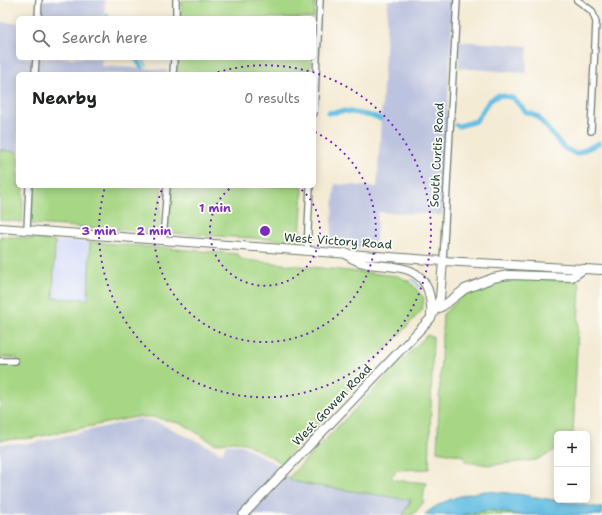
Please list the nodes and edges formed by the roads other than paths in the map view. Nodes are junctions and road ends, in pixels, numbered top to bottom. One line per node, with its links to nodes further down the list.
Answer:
1 (39, 0): 6 (street)
2 (176, 0): 7 (street)
3 (320, 0): 12 (street)
4 (457, 0): 22 (street, South Curtis Road)
5 (577, 0): 13 (street)
6 (38, 16)
7 (176, 16)
8 (36, 60): 10 (street)
9 (174, 60): 11 (street)
10 (35, 72)
11 (173, 72)
12 (316, 75)
13 (591, 131)
14 (29, 188): 18 (street)
15 (166, 188): 19 (street)
16 (310, 188): 20 (street)
17 (0, 228): 18 (main road, West Victory Road)
18 (27, 230): 19 (main road, West Victory Road)
19 (163, 240): 20 (main road, West Victory Road)
20 (307, 250): 21 (main road, West Victory Road)
21 (344, 253): 22 (main road, West Victory Road); 26 (main road)
22 (443, 261): 23 (main road, West Victory Road); 25 (main road, South Curtis Road)
23 (584, 269): 24 (main road, West Victory Road); 25 (main road)
24 (602, 270)
25 (435, 310): 26 (main road, West Gowen Road)
26 (431, 318): 29 (main road, West Gowen Road)
27 (0, 361): 28 (street)
28 (15, 361)
29 (243, 515)

